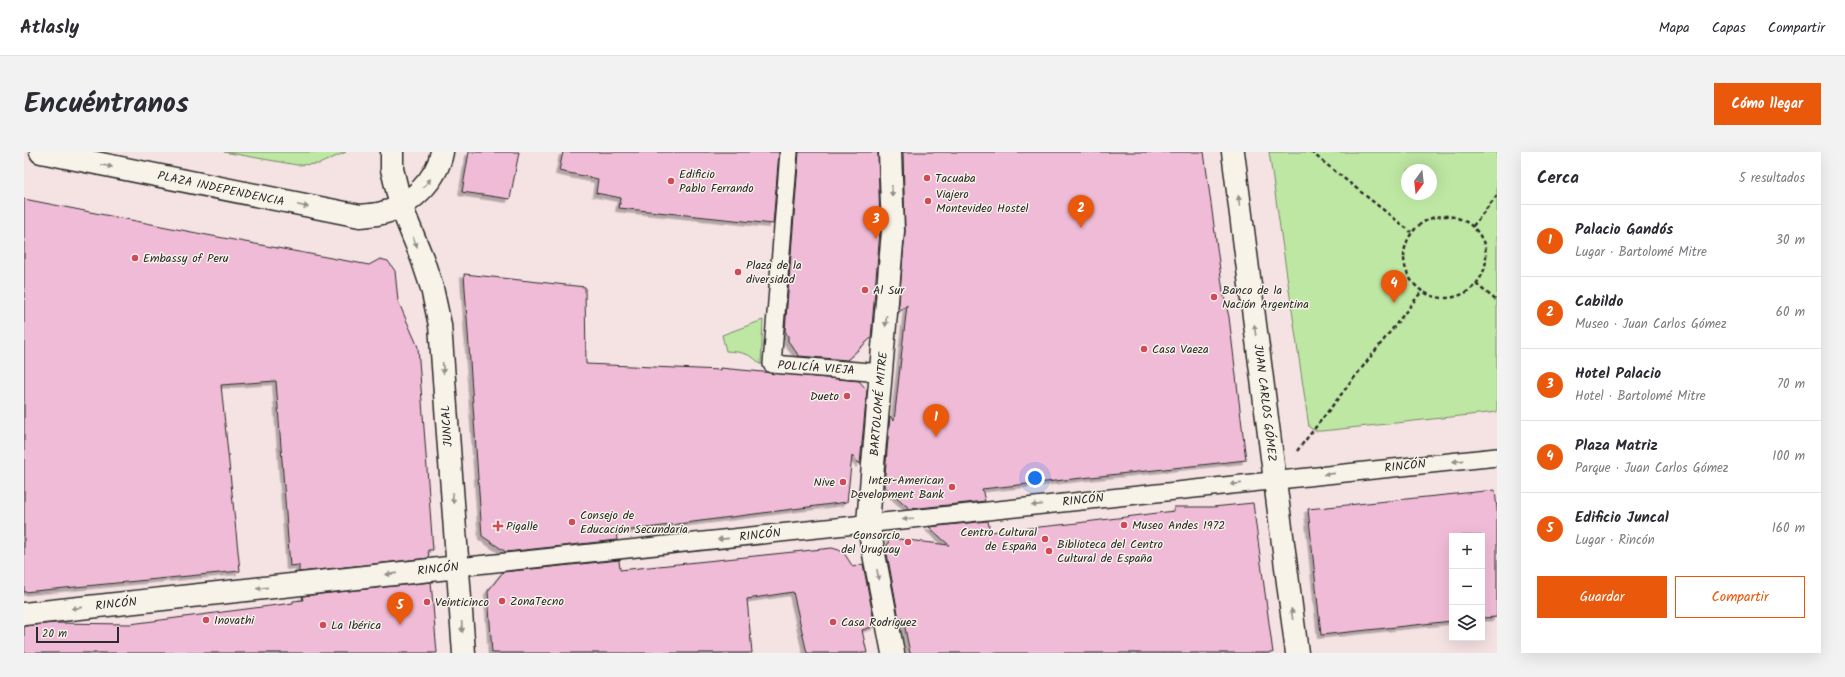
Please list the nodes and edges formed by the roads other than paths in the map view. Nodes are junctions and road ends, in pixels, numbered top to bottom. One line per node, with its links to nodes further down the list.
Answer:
1 (41, 152): 7 (street, PLAZA INDEPENDENCIA, one-way to 7)
2 (392, 152): 7 (street, JUNCAL)
3 (442, 152): 7 (street, one-way to 3)
4 (789, 152): 8 (street, POLICÍA VIEJA)
5 (890, 152): 8 (street, BARTOLOMÉ MITRE, one-way to 8)
6 (1233, 152): 10 (street, JUAN CARLOS GÓMEZ, one-way to 6)
7 (401, 206): 12 (street, JUNCAL, one-way to 12)
8 (882, 373): 11 (street, BARTOLOMÉ MITRE)
9 (1497, 457): 10 (street, RINCÓN, one-way to 10)
10 (1274, 479): 11 (street, RINCÓN, one-way to 11); 16 (street, JUAN CARLOS GÓMEZ, one-way to 10)
11 (868, 523): 12 (street, RINCÓN, one-way to 12); 15 (street, BARTOLOMÉ MITRE, one-way to 15)
12 (458, 567): 13 (street, RINCÓN, one-way to 13); 14 (street, JUNCAL, one-way to 14)
13 (24, 614)
14 (464, 653)
15 (893, 653)
16 (1297, 653)

